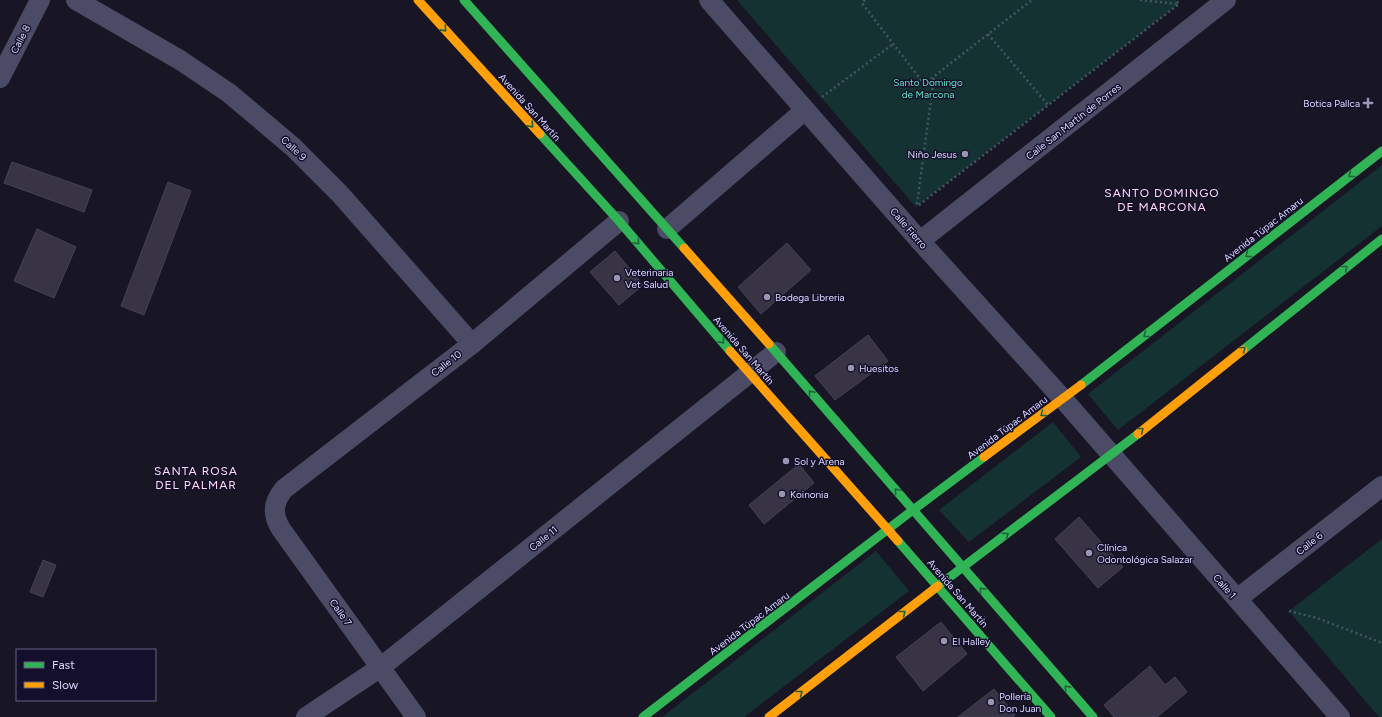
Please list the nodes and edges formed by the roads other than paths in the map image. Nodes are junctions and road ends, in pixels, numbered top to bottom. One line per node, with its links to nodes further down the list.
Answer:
1 (40, 0): 8 (street, Calle 8)
2 (76, 0): 15 (street, Calle 9)
3 (418, 0): 11 (main road, Avenida San Martín, one-way to 11)
4 (464, 0): 12 (main road, Avenida San Martín)
5 (709, 0): 9 (street, Calle Fierro)
6 (1226, 0): 7 (street, Calle San Martín de Porres)
7 (1205, 6): 14 (street, Calle San Martín de Porres)
8 (0, 78)
9 (805, 110): 12 (street); 14 (street, Calle Fierro)
10 (1382, 152): 18 (main road, Avenida Túpac Amaru, one-way to 18)
11 (619, 222): 15 (street, Calle 10); 17 (main road, Avenida San Martín, one-way to 17)
12 (667, 229): 16 (main road, Avenida San Martín)
13 (1382, 239): 19 (main road, one-way to 13)
14 (920, 241): 18 (street, Calle Fierro)
15 (472, 344): 21 (street, Calle 10)
16 (776, 352): 17 (street, Calle 11); 22 (main road, Avenida San Martín, one-way to 16)
17 (749, 373): 23 (main road, Avenida San Martín); 27 (street, Calle 11)
18 (1062, 399): 19 (street, Calle Fierro); 22 (main road, Avenida Túpac Amaru, one-way to 22)
19 (1111, 455): 24 (main road, one-way to 19); 26 (street, Calle 1)
20 (1382, 486): 26 (street, Calle 6)
21 (275, 504): 27 (street, Calle 7)
22 (913, 510): 23 (main road, Avenida Túpac Amaru); 24 (main road, Avenida San Martín)
23 (888, 530): 25 (main road, Avenida San Martín); 30 (main road, Avenida Túpac Amaru)
24 (963, 568): 25 (main road); 33 (main road, Avenida San Martín, one-way to 24)
25 (938, 586): 31 (main road, one-way to 25); 32 (main road, Avenida San Martín)
26 (1237, 599): 34 (street, Calle 1)
27 (382, 667): 28 (street, Calle 11); 29 (street, Calle 7)
28 (306, 717)
29 (416, 717)
30 (642, 717)
31 (769, 717)
32 (1051, 717)
33 (1093, 717)
34 (1340, 717)

